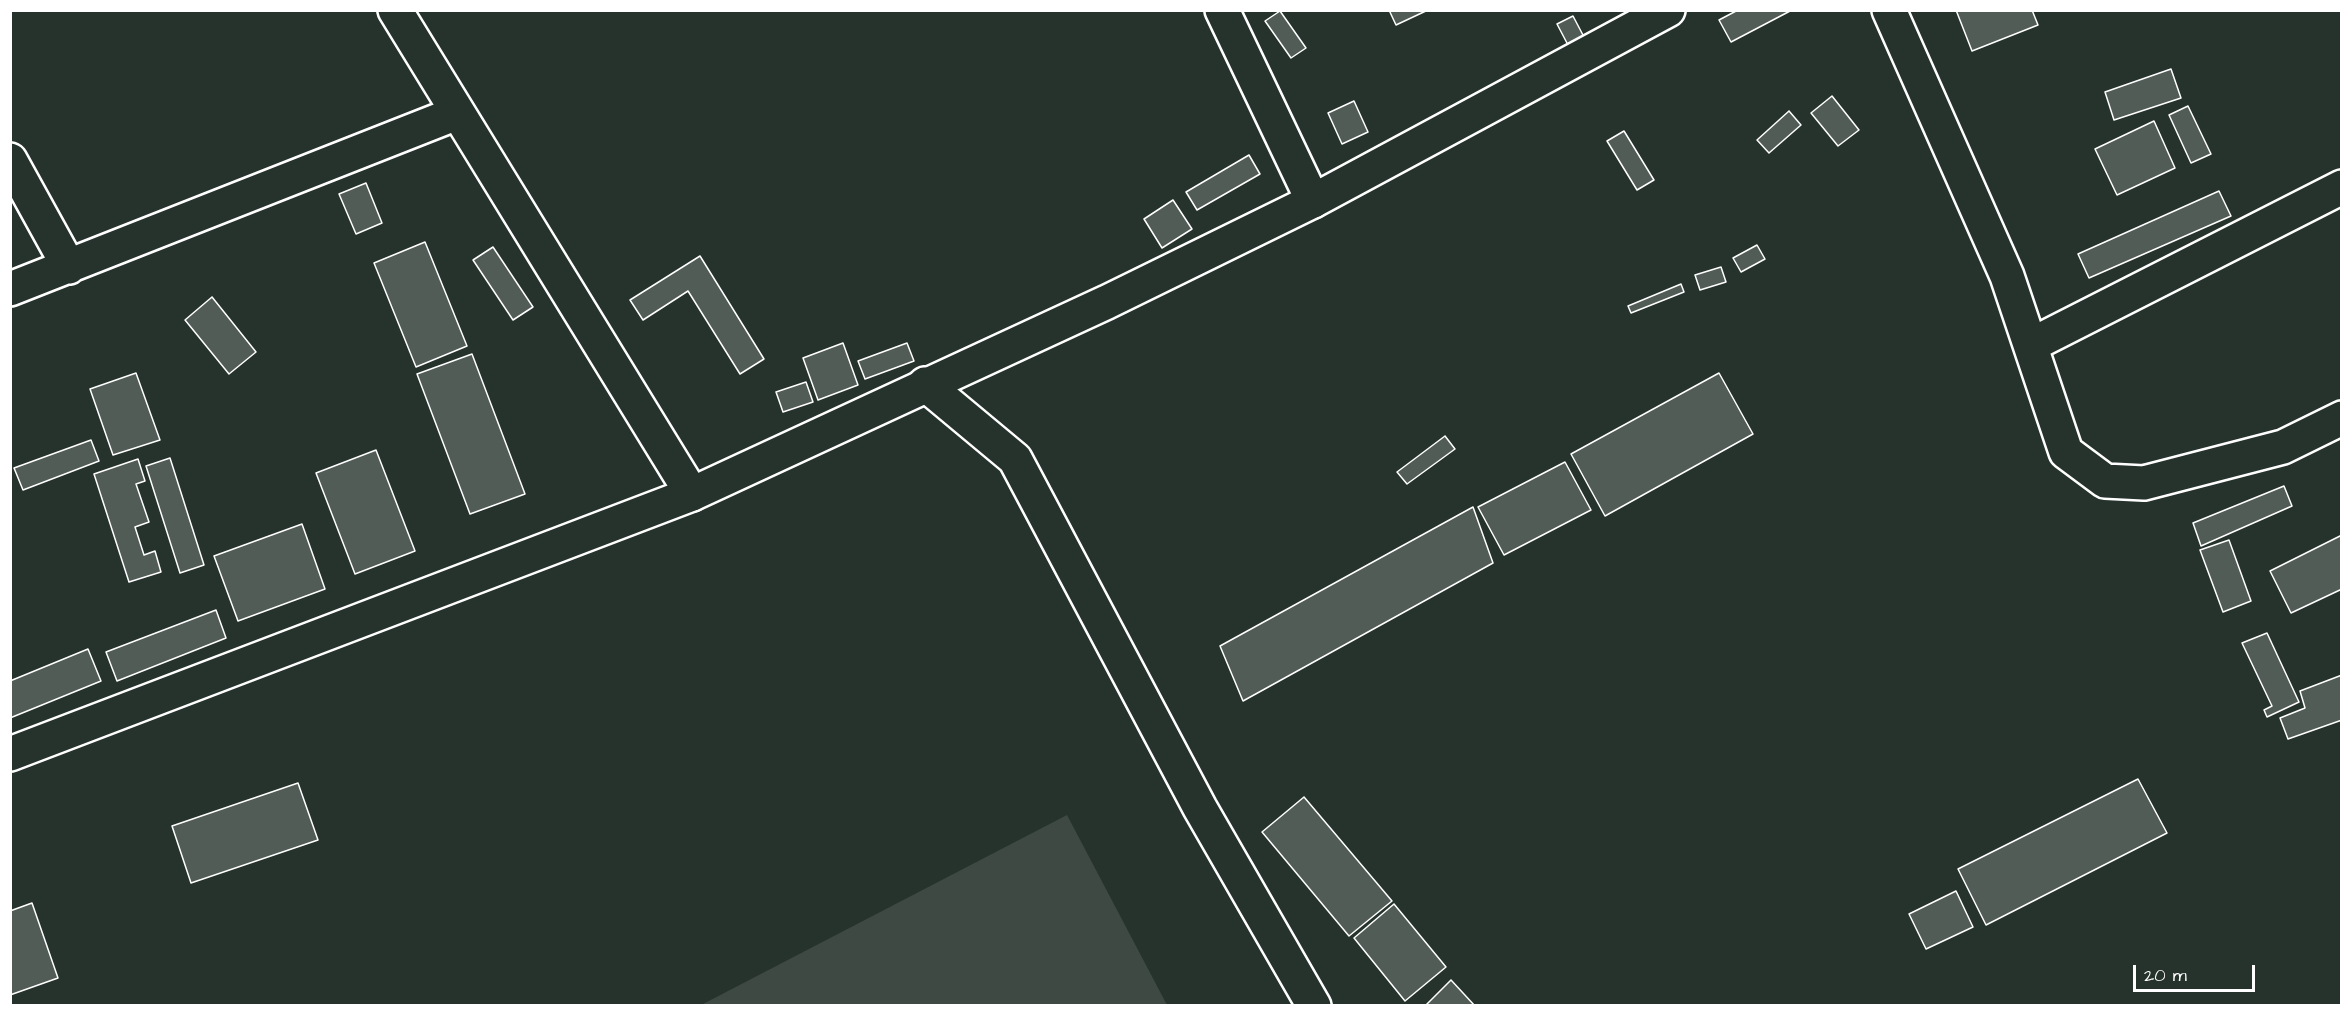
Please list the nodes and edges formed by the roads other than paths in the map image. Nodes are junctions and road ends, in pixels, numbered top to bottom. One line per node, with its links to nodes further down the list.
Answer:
1 (395, 10): 5 (street)
2 (1222, 10): 8 (street)
3 (1668, 10): 8 (street)
4 (1889, 10): 11 (street)
5 (457, 113): 9 (street); 14 (street)
6 (10, 160): 9 (street)
7 (2342, 187): 11 (street)
8 (1313, 201): 12 (street)
9 (69, 267): 10 (street)
10 (10, 289)
11 (2031, 345): 13 (street)
12 (925, 384): 14 (street); 16 (street)
13 (2342, 418)
14 (692, 494): 15 (street)
15 (10, 754)
16 (1314, 1005)

